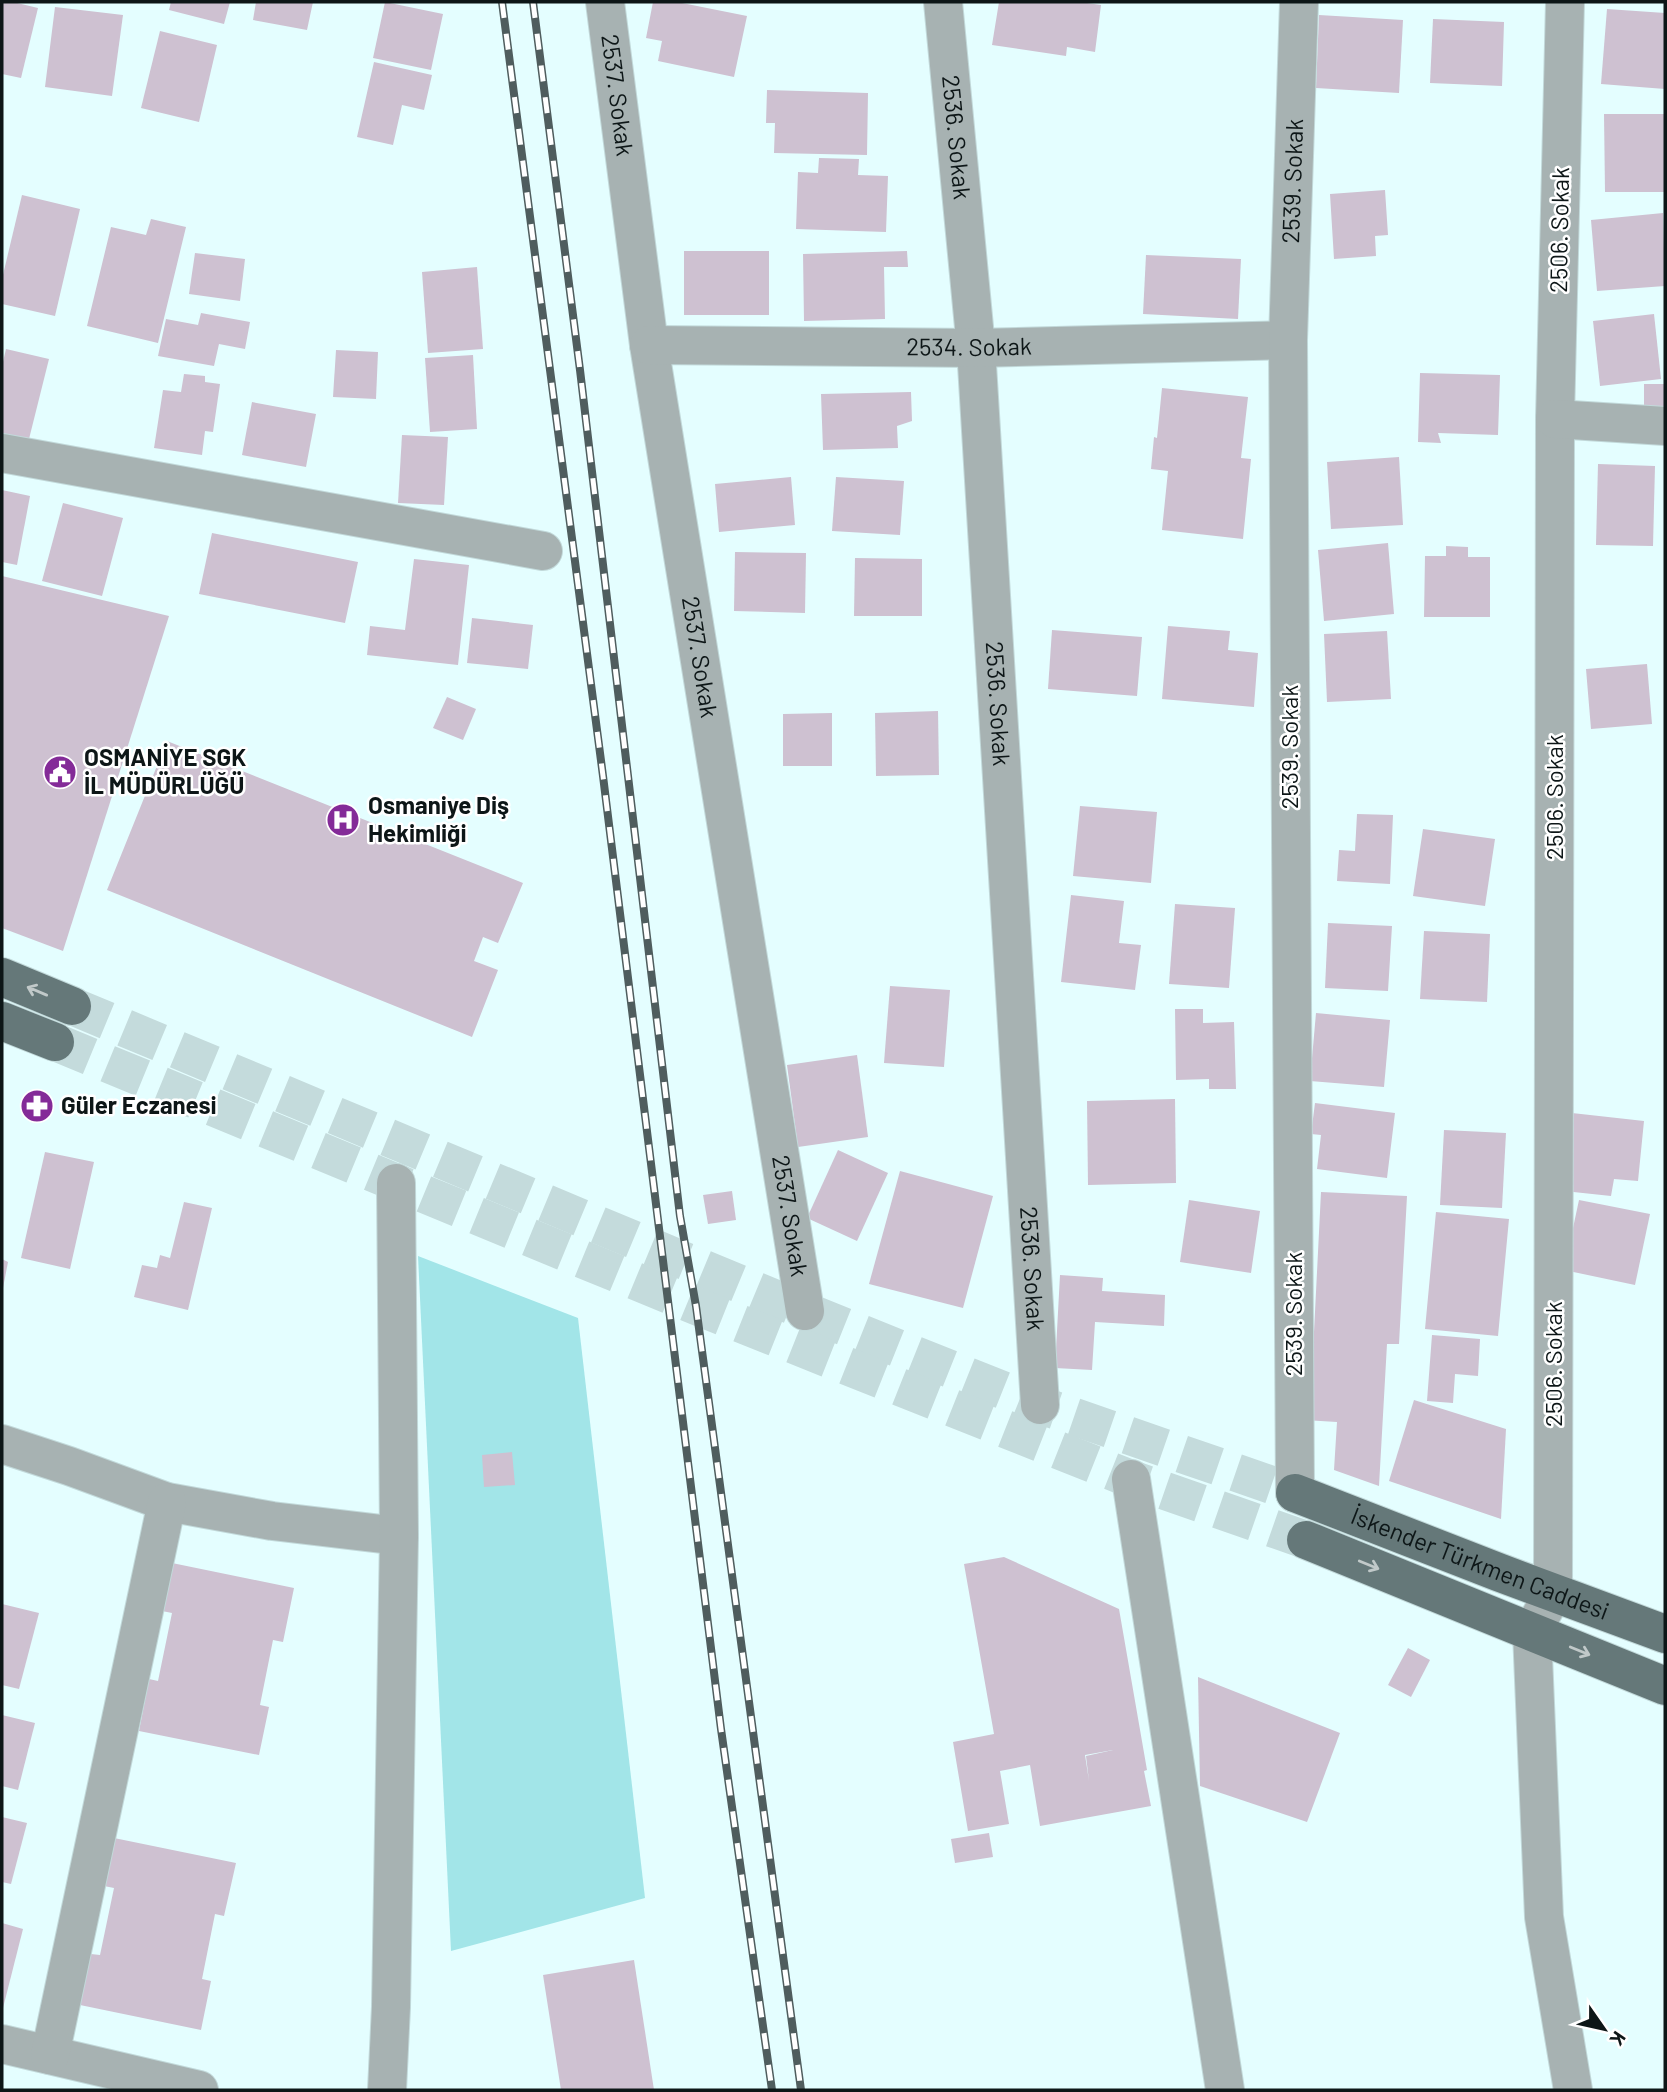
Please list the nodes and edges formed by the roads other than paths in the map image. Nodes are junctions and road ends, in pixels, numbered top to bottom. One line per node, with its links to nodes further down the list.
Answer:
1 (605, 2): 6 (street, 2537. Sokak)
2 (943, 2): 7 (street, 2536. Sokak)
3 (1299, 2): 5 (street, 2539. Sokak)
4 (1565, 2): 8 (street, 2506. Sokak)
5 (1288, 340): 7 (street, 2534. Sokak); 21 (street, 2539. Sokak)
6 (649, 345): 7 (street, 2534. Sokak); 17 (street, 2537. Sokak)
7 (976, 348): 18 (street, 2536. Sokak)
8 (1555, 419): 9 (street); 25 (street, 2506. Sokak)
9 (1665, 426)
10 (2, 453): 11 (street)
11 (543, 551)
12 (2, 977): 13 (main road, one-way to 12)
13 (72, 1006)
14 (2, 1020): 15 (main road)
15 (55, 1042)
16 (396, 1183): 23 (street)
17 (805, 1311)
18 (1040, 1405)
19 (2, 1444): 22 (street)
20 (1131, 1479): 33 (street)
21 (1295, 1493): 25 (main road, İskender Türkmen Caddesi)
22 (167, 1502): 23 (street); 30 (street)
23 (399, 1536): 32 (street)
24 (1306, 1540): 26 (main road, İskender Türkmen Caddesi, one-way to 26)
25 (1553, 1593): 26 (street); 27 (main road, İskender Türkmen Caddesi)
26 (1532, 1632): 28 (main road, İskender Türkmen Caddesi, one-way to 28); 34 (street)
27 (1665, 1634)
28 (1665, 1686)
29 (2, 2044): 30 (street)
30 (50, 2055): 31 (street)
31 (199, 2090)
32 (387, 2090)
33 (1225, 2090)
34 (1573, 2090)

